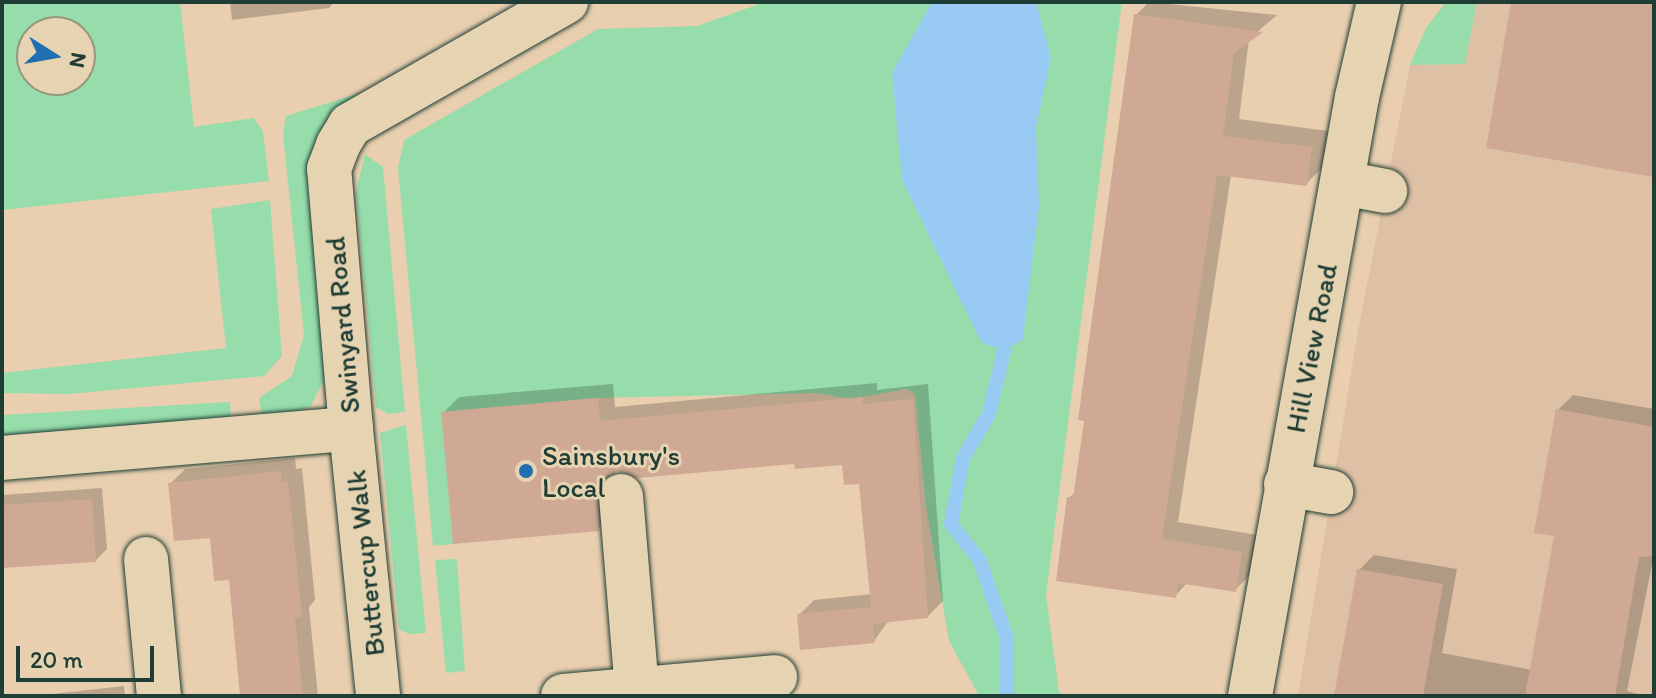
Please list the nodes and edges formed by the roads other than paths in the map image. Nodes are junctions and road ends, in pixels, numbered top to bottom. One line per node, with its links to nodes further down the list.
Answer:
1 (566, 2): 5 (street, Swinyard Road)
2 (1379, 2): 3 (street, Hill View Road)
3 (1343, 183): 4 (street); 7 (street, Hill View Road)
4 (1385, 191)
5 (351, 429): 6 (street, Swinyard Road); 14 (street, Buttercup Walk)
6 (2, 458)
7 (1286, 484): 8 (street); 16 (street, Hill View Road)
8 (1331, 492)
9 (621, 496): 12 (street)
10 (146, 559): 13 (street)
11 (775, 677): 12 (street)
12 (637, 689): 15 (street)
13 (159, 696)
14 (378, 696)
15 (563, 696)
16 (1250, 696)

